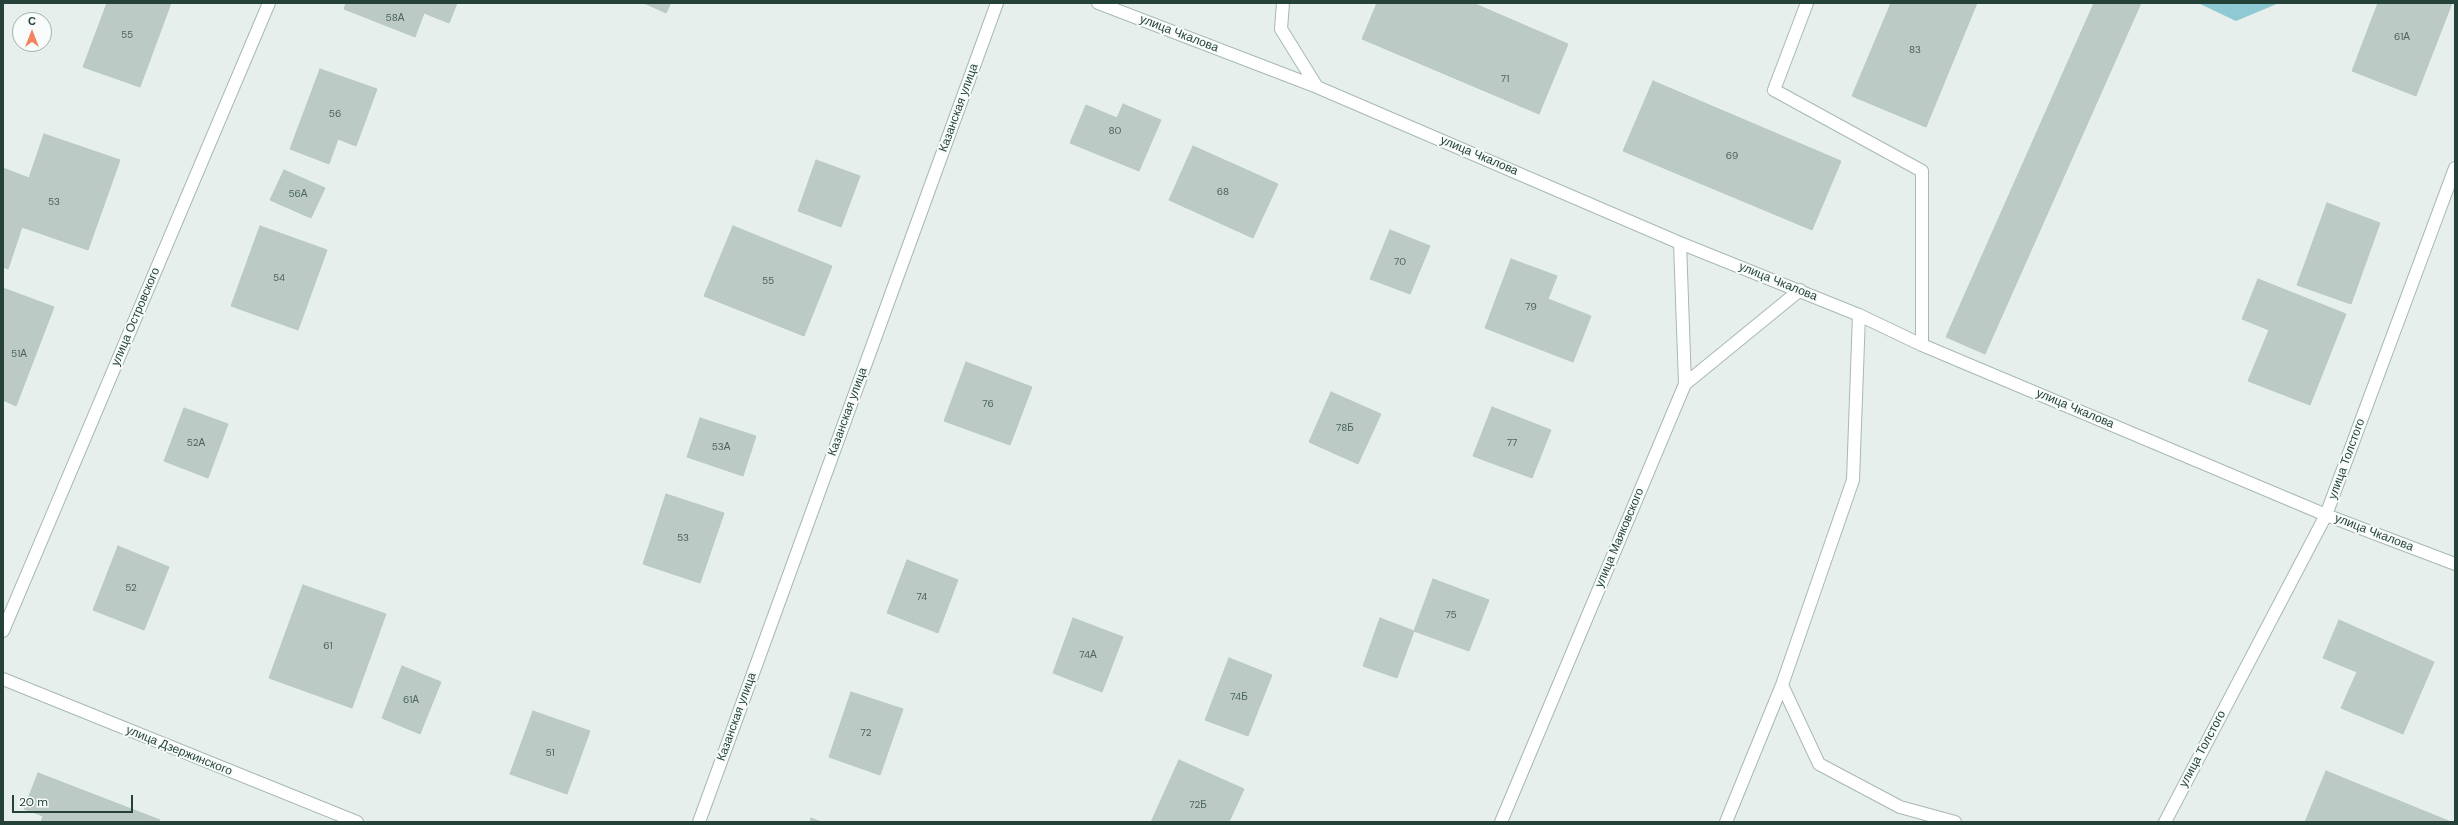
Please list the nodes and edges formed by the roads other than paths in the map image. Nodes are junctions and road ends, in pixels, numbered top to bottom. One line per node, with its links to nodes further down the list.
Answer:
1 (269, 3): 15 (street, улица Островского)
2 (997, 3): 19 (street, Казанская улица)
3 (1098, 3): 6 (street, улица Чкалова)
4 (1283, 3): 6 (street)
5 (1807, 3): 11 (street)
6 (1317, 87): 8 (street, улица Чкалова)
7 (2455, 168): 13 (street, улица Толстого)
8 (1680, 243): 9 (street, улица Чкалова); 12 (street, улица Маяковского)
9 (1800, 290): 10 (street, улица Чкалова); 12 (street)
10 (1859, 314): 11 (street, улица Чкалова); 17 (street)
11 (1922, 345): 13 (street, улица Чкалова)
12 (1685, 384): 20 (street, улица Маяковского)
13 (2326, 515): 14 (street, улица Чкалова); 23 (street, улица Толстого)
14 (2455, 564)
15 (3, 631)
16 (3, 679): 18 (street, улица Дзержинского)
17 (1782, 684): 21 (street); 22 (street)
18 (357, 822)
19 (699, 822)
20 (1500, 822)
21 (1726, 822)
22 (1954, 822)
23 (2165, 822)

